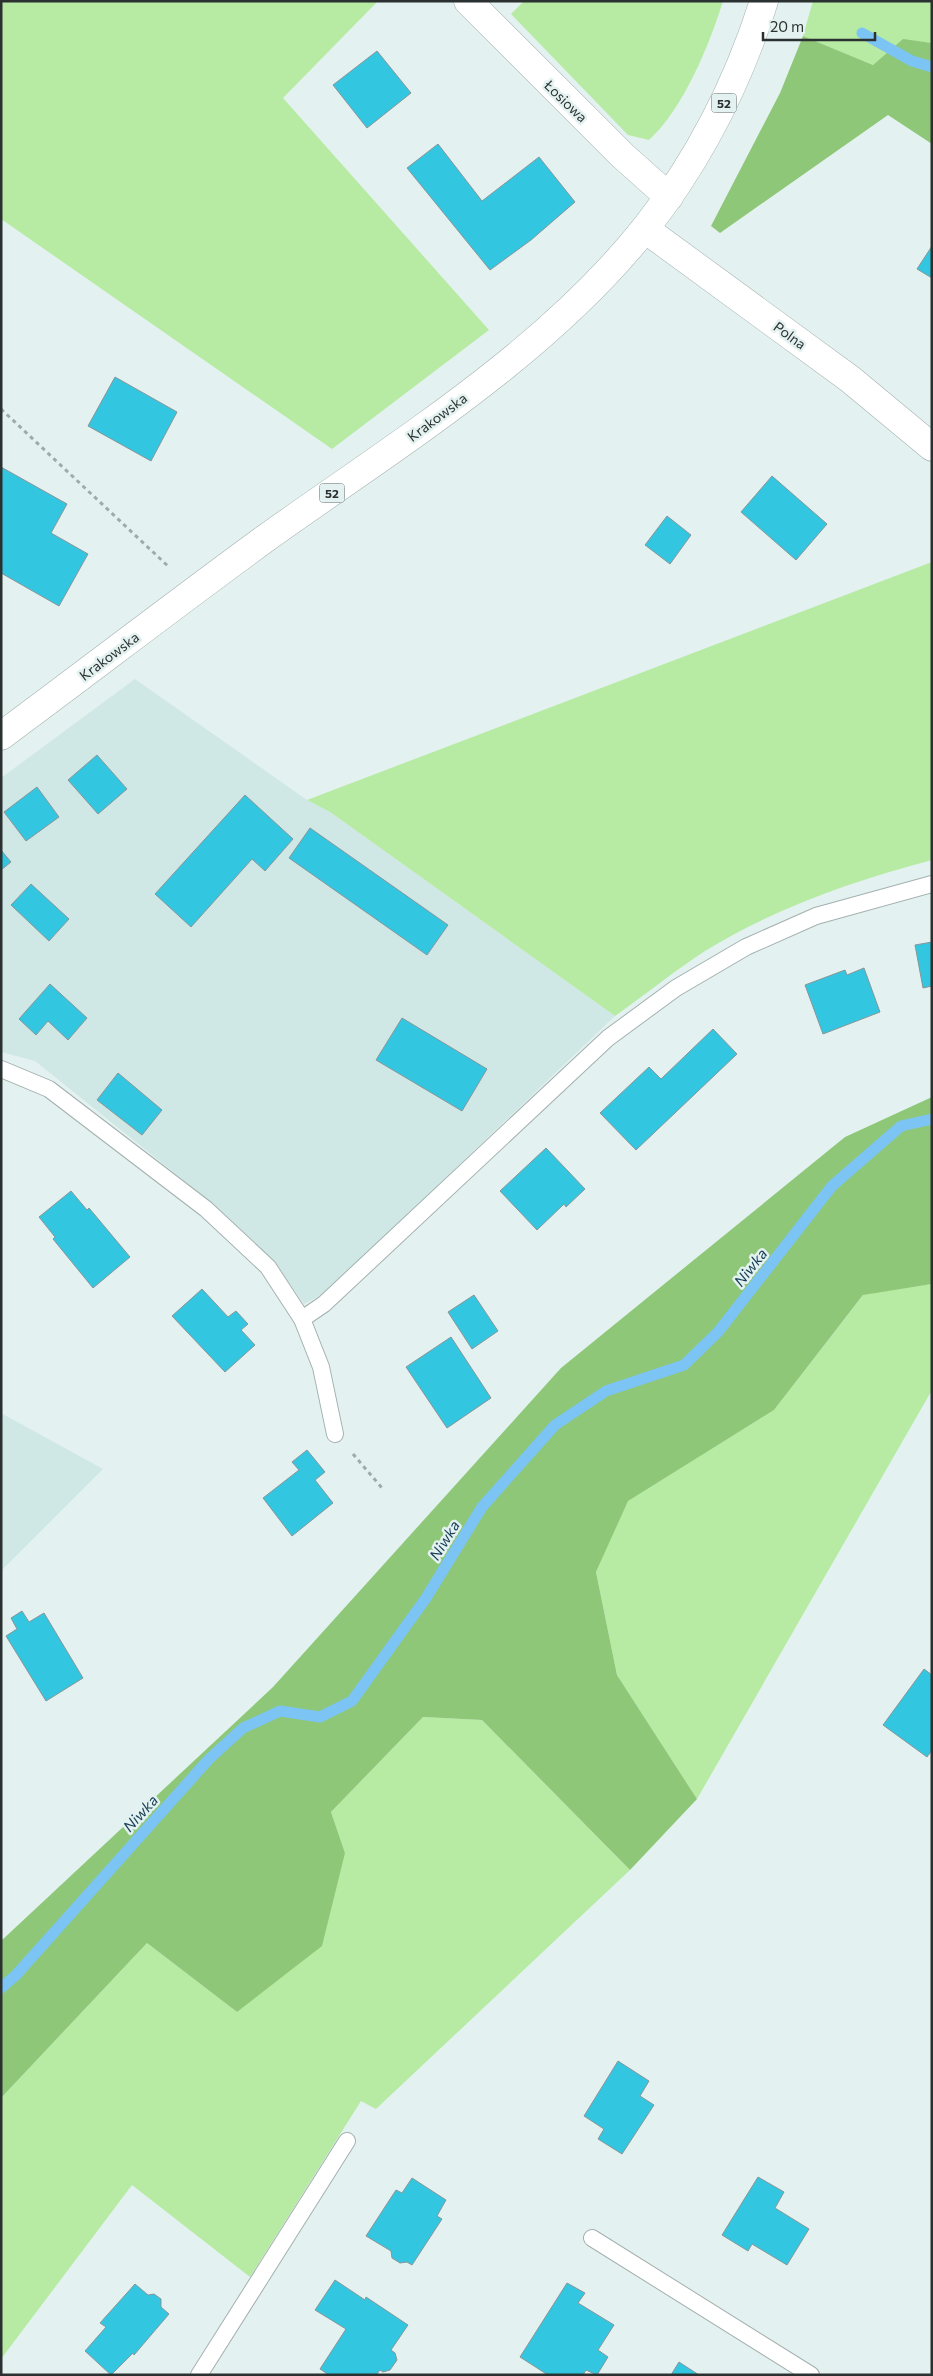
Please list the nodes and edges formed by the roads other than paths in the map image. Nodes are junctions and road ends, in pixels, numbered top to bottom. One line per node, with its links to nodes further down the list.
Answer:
1 (468, 1): 3 (main road, Łosiowa)
2 (764, 1): 3 (main road, Krakowska / 52)
3 (669, 197): 4 (main road, Krakowska / 52)
4 (645, 229): 5 (main road, Polna); 6 (main road, Krakowska / 52)
5 (932, 447)
6 (1, 736)
7 (932, 884): 9 (lane)
8 (1, 1069): 9 (lane)
9 (302, 1319): 10 (lane)
10 (335, 1434)
11 (347, 2141): 13 (lane)
12 (592, 2238): 14 (lane)
13 (199, 2375)
14 (811, 2375)

